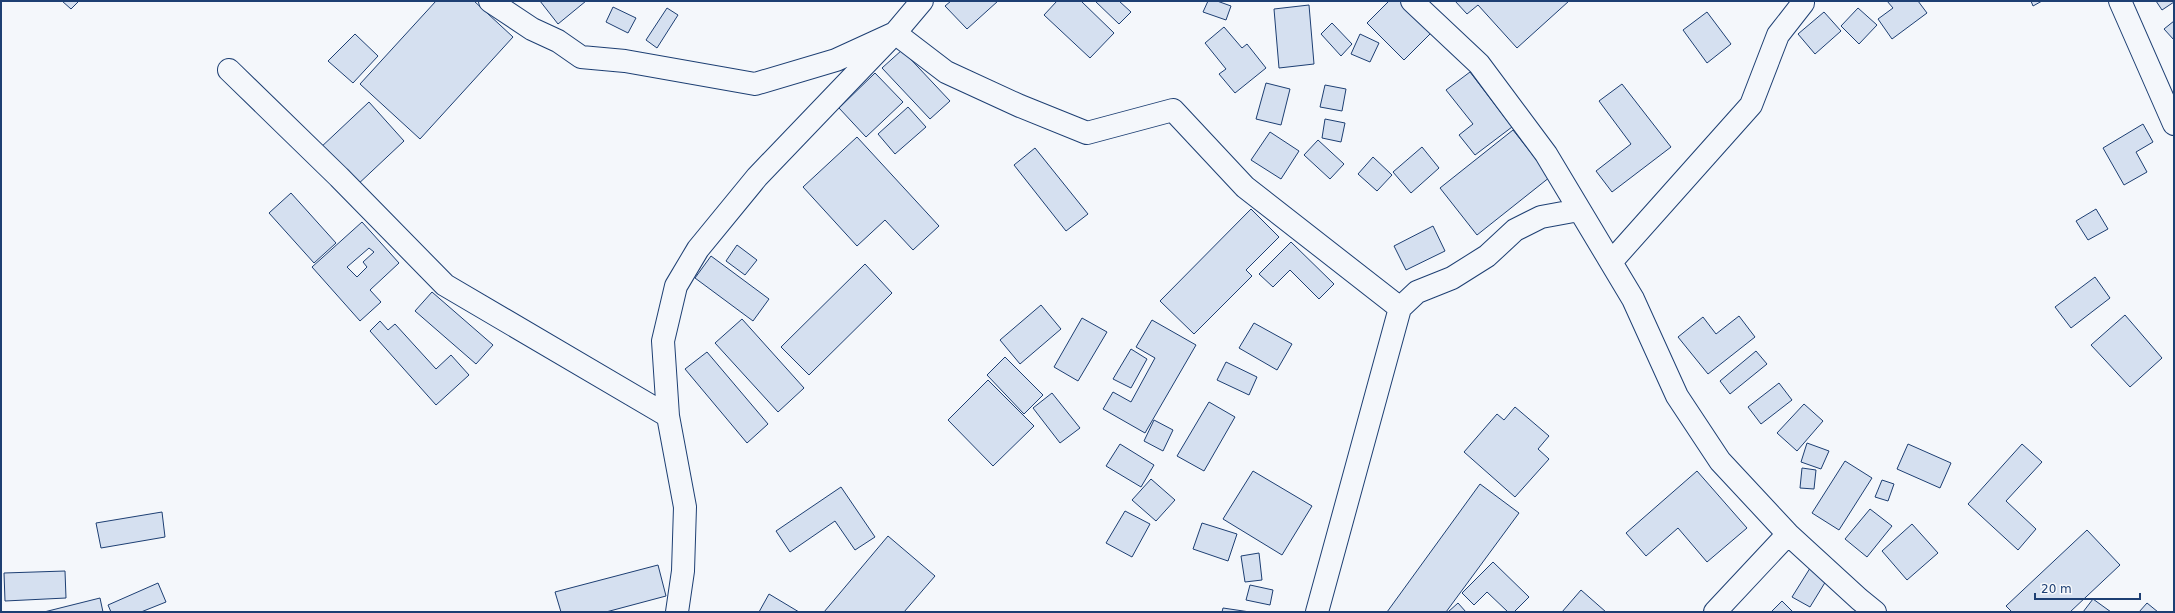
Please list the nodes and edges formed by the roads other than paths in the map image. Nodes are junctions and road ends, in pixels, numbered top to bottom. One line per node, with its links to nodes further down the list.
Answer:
1 (490, 1): 6 (street)
2 (922, 1): 6 (street)
3 (1412, 1): 9 (street)
4 (2120, 1): 8 (street)
5 (1803, 3): 10 (street)
6 (895, 33): 11 (street); 12 (street)
7 (229, 70): 12 (street)
8 (2174, 124)
9 (1579, 210): 10 (street); 11 (street)
10 (1611, 262): 13 (street)
11 (1400, 308): 15 (street)
12 (668, 416): 14 (street)
13 (1788, 534): 16 (street); 17 (street)
14 (677, 612)
15 (1316, 612)
16 (1715, 612)
17 (1875, 612)

